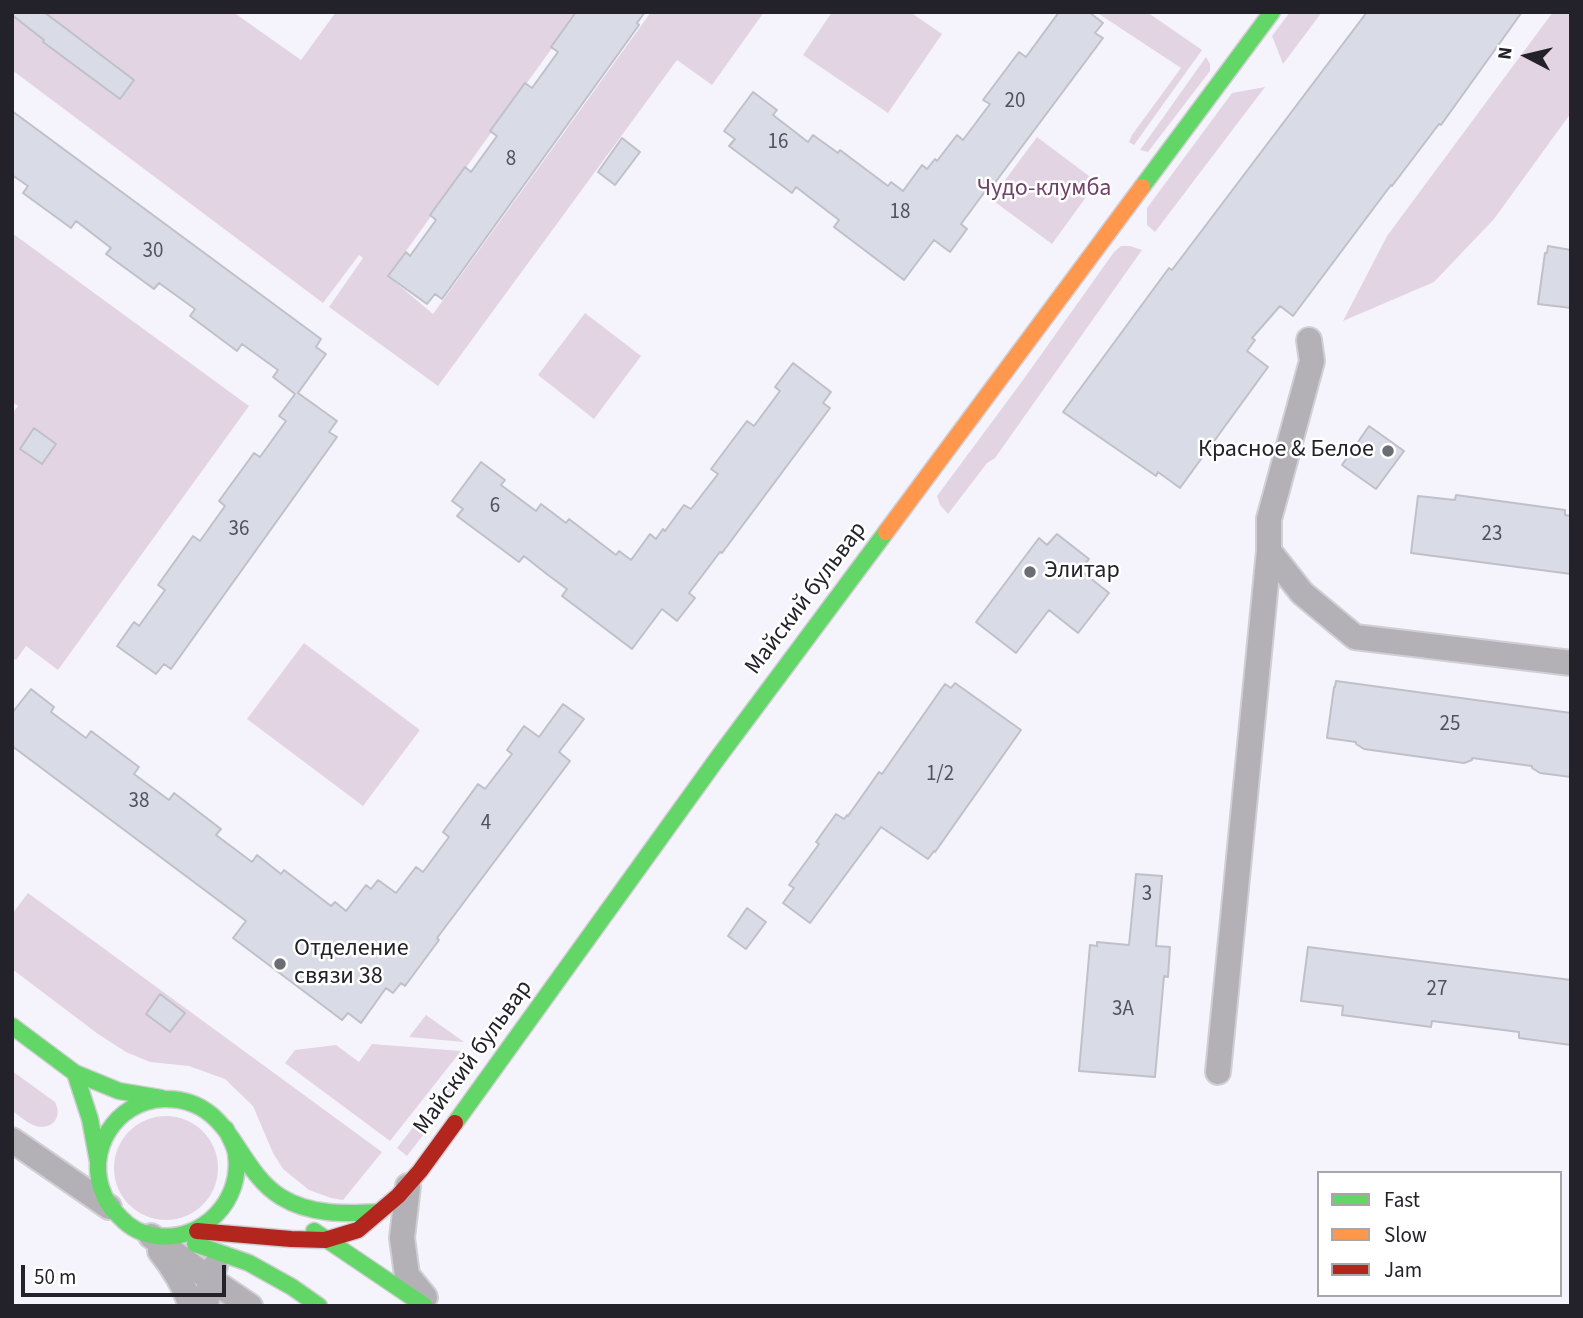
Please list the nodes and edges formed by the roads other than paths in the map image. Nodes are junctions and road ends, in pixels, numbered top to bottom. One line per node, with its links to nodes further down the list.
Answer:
1 (1272, 12): 12 (main road, Майский бульвар)
2 (1309, 340): 3 (street)
3 (1269, 551): 4 (street); 6 (street)
4 (1571, 663)
5 (12, 1026): 7 (main road)
6 (1218, 1072)
7 (75, 1073): 8 (main road); 11 (main road)
8 (161, 1098): 9 (main road); 11 (main road)
9 (226, 1129): 13 (main road); 14 (main road)
10 (12, 1140): 15 (street)
11 (98, 1163): 15 (main road)
12 (408, 1186): 16 (main road, Майский бульвар); 27 (street)
13 (231, 1197): 17 (main road); 20 (street)
14 (279, 1197): 16 (main road); 19 (main road)
15 (111, 1208): 18 (main road)
16 (379, 1212): 19 (main road, Майский бульвар)
17 (197, 1231): 18 (main road); 20 (main road)
18 (152, 1233): 20 (main road); 21 (street); 23 (street)
19 (325, 1240): 20 (main road); 26 (main road)
20 (221, 1244): 21 (street); 25 (main road)
21 (210, 1279): 22 (street); 24 (street)
22 (246, 1302)
23 (191, 1306)
24 (206, 1306)
25 (319, 1306)
26 (425, 1306)
27 (432, 1306)

